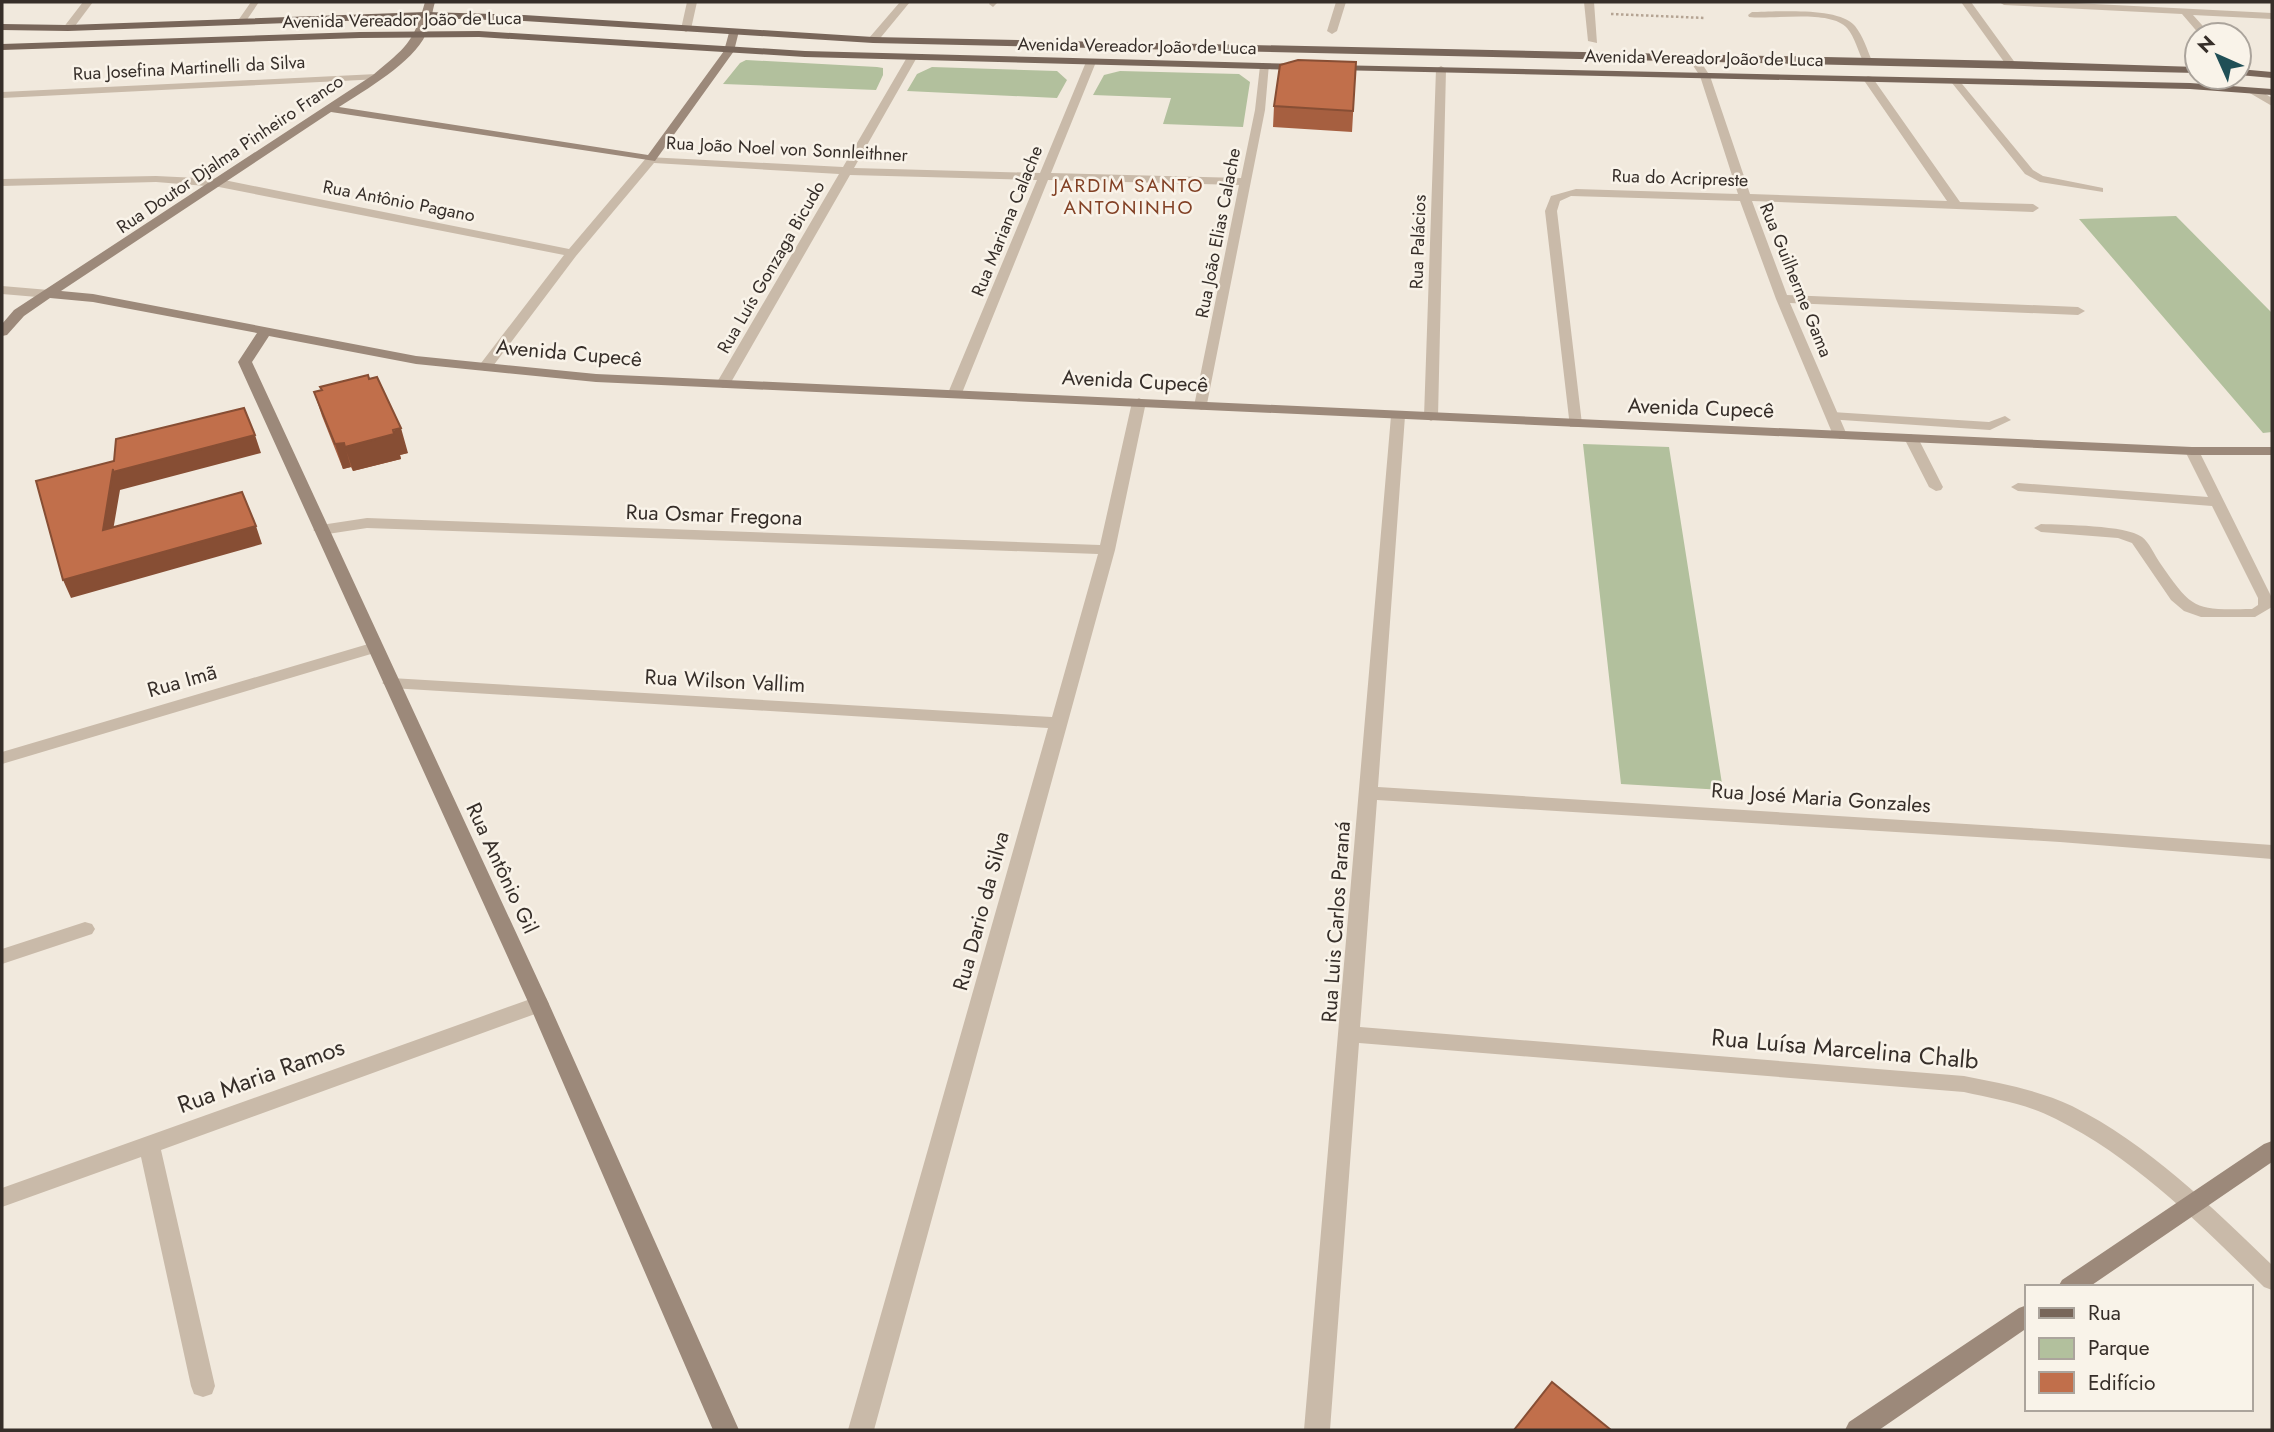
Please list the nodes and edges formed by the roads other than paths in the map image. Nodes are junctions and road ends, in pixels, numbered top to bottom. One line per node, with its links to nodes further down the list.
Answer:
1 (88, 2): 17 (street)
2 (255, 2): 15 (lane)
3 (430, 2): 11 (street)
4 (692, 2): 18 (street)
5 (905, 2): 22 (street)
6 (1341, 2): 20 (street)
7 (1966, 2): 30 (street)
8 (2004, 2): 10 (street)
9 (1589, 7): 23 (street)
10 (2186, 12): 13 (street); 14 (street)
11 (426, 15): 15 (main road, Avenida Vereador João de Luca); 18 (main road, Avenida Vereador João de Luca); 21 (street)
12 (1752, 15): 28 (lane)
13 (2272, 16)
14 (2194, 21)
15 (241, 22): 17 (main road, Avenida Vereador João de Luca)
16 (2, 27): 17 (main road, Avenida Vereador João de Luca)
17 (68, 28)
18 (686, 29): 19 (main road, Avenida Vereador João de Luca)
19 (734, 31): 22 (main road, Avenida Vereador João de Luca); 25 (street)
20 (1332, 31)
21 (421, 34): 24 (main road, Avenida Vereador João de Luca); 25 (main road, Avenida Vereador João de Luca); 37 (street, Rua Doutor Djalma Pinheiro Franco)
22 (873, 40): 26 (main road, Avenida Vereador João de Luca)
23 (1593, 41)
24 (2, 47)
25 (729, 51): 27 (main road, Avenida Vereador João de Luca); 47 (street)
26 (1693, 58): 28 (main road, Avenida Vereador João de Luca); 35 (street, Rua Guilherme Gama)
27 (911, 59): 29 (main road, Avenida Vereador João de Luca); 48 (street, Rua Luís Gonzaga Bicudo)
28 (1867, 61): 30 (main road, Avenida Vereador João de Luca)
29 (1091, 62): 31 (main road, Avenida Vereador João de Luca); 49 (street, Rua Mariana Calache)
30 (2011, 64): 33 (main road, Avenida Vereador João de Luca)
31 (1265, 66): 32 (main road, Avenida Vereador João de Luca); 50 (street, Rua João Elias Calache)
32 (1441, 69): 35 (main road, Avenida Vereador João de Luca); 70 (street, Rua Palácios)
33 (2183, 70)
34 (2253, 73): 36 (main road)
35 (1705, 75): 38 (main road, Avenida Vereador João de Luca); 54 (street, Rua Guilherme Gama)
36 (2272, 75)
37 (377, 77): 44 (street, Rua Josefina Martinelli da Silva); 46 (street, Rua Doutor Djalma Pinheiro Franco)
38 (1868, 79): 39 (main road, Avenida Vereador João de Luca); 55 (street)
39 (1955, 81): 40 (main road, Avenida Vereador João de Luca); 53 (lane)
40 (2183, 88)
41 (2253, 90): 43 (main road, Avenida Vereador João de Luca)
42 (2253, 91): 45 (street)
43 (2272, 92)
44 (2, 95)
45 (2272, 103)
46 (331, 109): 47 (street, Rua João Noel von Sonnleithner); 52 (street, Rua Doutor Djalma Pinheiro Franco)
47 (651, 159): 48 (street, Rua João Noel von Sonnleithner); 57 (street)
48 (847, 171): 49 (street, Rua João Noel von Sonnleithner); 65 (street, Rua Luís Gonzaga Bicudo)
49 (1044, 177): 50 (street, Rua João Noel von Sonnleithner); 66 (street, Rua Mariana Calache)
50 (1246, 182): 68 (street, Rua João Elias Calache)
51 (2, 183): 52 (street, Rua Antônio Pagano)
52 (219, 183): 57 (street, Rua Antônio Pagano); 59 (street, Rua Doutor Djalma Pinheiro Franco)
53 (2099, 190)
54 (1745, 198): 55 (street, Rua do Acripreste); 60 (street, Rua Guilherme Gama); 73 (street, Rua do Acripreste)
55 (1956, 205): 56 (street, Rua do Acripreste)
56 (2033, 208)
57 (572, 253): 64 (street)
58 (2, 290): 59 (street, Avenida Cupecê)
59 (49, 294): 62 (street, Avenida Cupecê); 63 (street, Rua Doutor Djalma Pinheiro Franco)
60 (1782, 299): 61 (street); 71 (street, Rua Guilherme Gama)
61 (2078, 311)
62 (265, 331): 64 (street, Avenida Cupecê); 82 (street, Rua Antônio Gil)
63 (2, 332)
64 (485, 367): 65 (street, Avenida Cupecê)
65 (723, 384): 66 (street, Avenida Cupecê)
66 (955, 393): 67 (street, Avenida Cupecê)
67 (1139, 402): 68 (street, Avenida Cupecê); 83 (street, Rua Dario da Silva)
68 (1201, 406): 69 (street, Avenida Cupecê)
69 (1398, 416): 70 (street, Avenida Cupecê); 88 (street, Rua Luis Carlos Paraná)
70 (1431, 416): 73 (street, Avenida Cupecê)
71 (1832, 416): 72 (lane); 74 (street, Rua Guilherme Gama)
72 (2005, 420)
73 (1575, 424): 74 (street, Avenida Cupecê)
74 (1840, 435): 75 (street, Avenida Cupecê)
75 (1911, 438): 76 (street, Avenida Cupecê); 78 (lane)
76 (2192, 451): 77 (street, Avenida Cupecê); 80 (lane)
77 (2272, 451)
78 (1936, 487)
79 (2018, 487): 80 (lane)
80 (2218, 502): 81 (lane)
81 (2041, 528)
82 (321, 530): 83 (street, Rua Osmar Fregona); 84 (street, Rua Antônio Gil)
83 (1107, 550): 86 (street, Rua Dario da Silva)
84 (376, 648): 85 (street, Rua Antônio Gil); 87 (street, Rua Imã)
85 (391, 683): 86 (street, Rua Wilson Vallim); 92 (street, Rua Antônio Gil)
86 (1056, 723): 103 (street, Rua Dario da Silva)
87 (2, 758)
88 (1367, 793): 89 (street, Rua José Maria Gonzales); 93 (street, Rua Luis Carlos Paraná)
89 (2272, 852)
90 (85, 929): 91 (street)
91 (2, 957)
92 (539, 1004): 94 (street, Rua Maria Ramos); 102 (street, Rua Antônio Gil)
93 (1351, 1034): 97 (street, Rua Luísa Marcelina Chalb); 104 (street, Rua Luis Carlos Paraná)
94 (149, 1145): 96 (street, Rua Maria Ramos); 101 (street)
95 (2272, 1150): 97 (street)
96 (2, 1198)
97 (2193, 1203): 98 (street, Rua Luísa Marcelina Chalb); 99 (street)
98 (2272, 1280)
99 (2073, 1285)
100 (2025, 1316): 105 (street)
101 (203, 1386)
102 (726, 1430)
103 (860, 1430)
104 (1317, 1430)
105 (1858, 1430)

